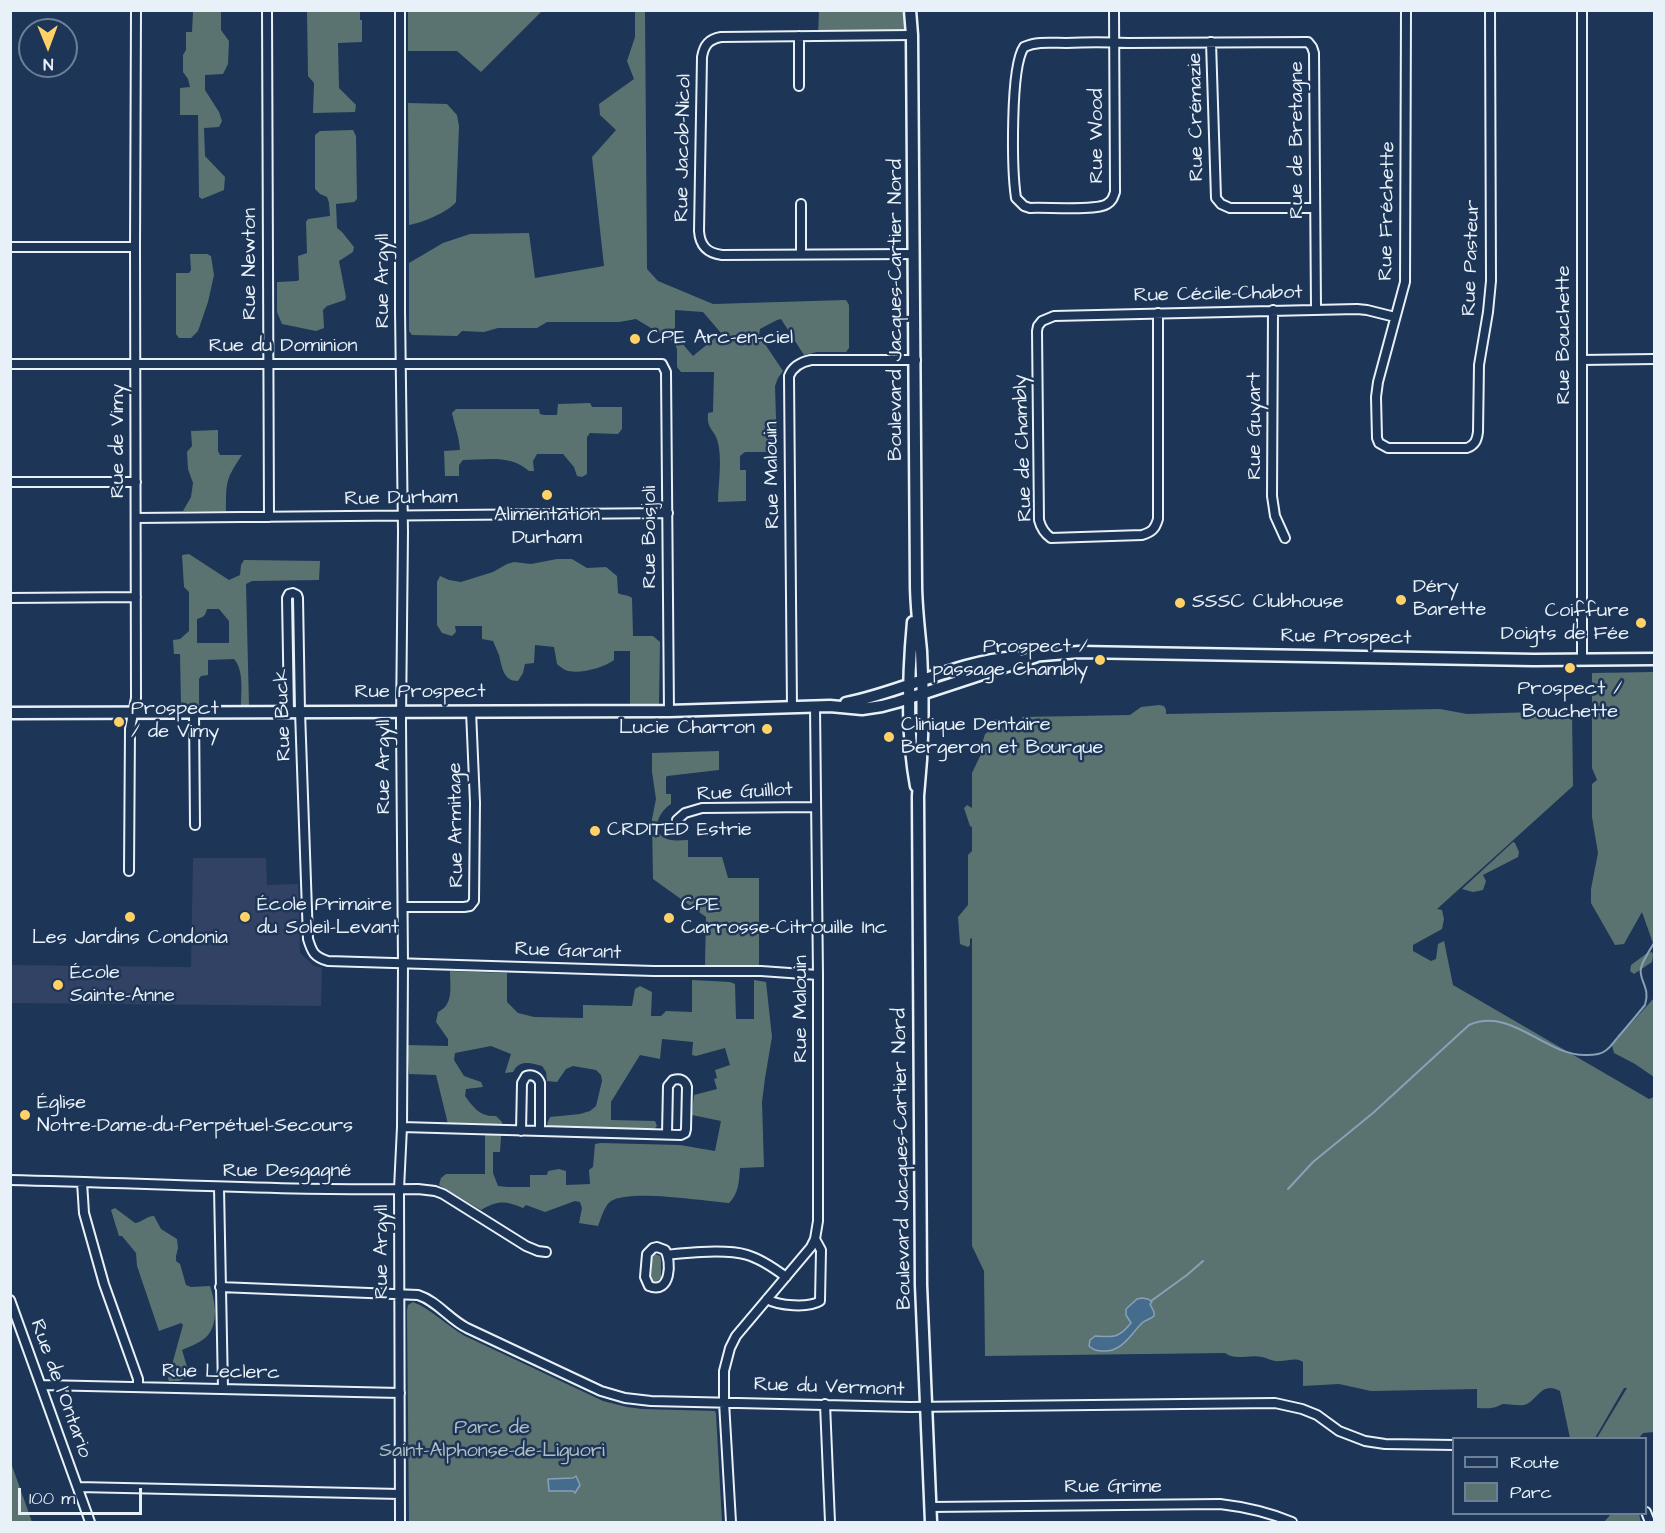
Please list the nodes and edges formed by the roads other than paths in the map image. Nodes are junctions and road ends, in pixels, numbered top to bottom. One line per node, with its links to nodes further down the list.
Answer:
1 (136, 10): 18 (street, Rue de Vimy)
2 (267, 10): 31 (street, Rue Newton)
3 (400, 10): 32 (street, Rue Argyll)
4 (912, 10): 9 (street, Boulevard Jacques-Cartier Nord)
5 (1114, 10): 11 (street, Rue Wood)
6 (1406, 10): 24 (street, Rue Fréchette)
7 (1490, 10): 34 (street, Rue Pasteur)
8 (1582, 10): 28 (street, Rue Bouchette)
9 (912, 30): 10 (street, Rue Jacob-Nicol); 20 (street, Boulevard Jacques-Cartier Nord)
10 (799, 36): 13 (street); 19 (street, Rue Jacob-Nicol)
11 (1114, 42): 12 (street, Rue de Bretagne); 14 (street, Rue de Bretagne); 14 (street, Rue Wood)
12 (1212, 42): 16 (street, Rue Crémazie); 16 (street, Rue de Bretagne)
13 (799, 86)
14 (1019, 202)
15 (801, 204): 19 (street)
16 (1314, 208): 21 (street, Rue de Bretagne)
17 (10, 247): 18 (street)
18 (135, 247): 29 (street, Rue de Vimy)
19 (801, 254): 20 (street, Rue Jacob-Nicol)
20 (914, 254): 27 (street, Boulevard Jacques-Cartier Nord)
21 (1316, 309): 22 (street, Rue Cécile-Chabot); 24 (street, Rue Cécile-Chabot)
22 (1273, 310): 23 (street, Rue Cécile-Chabot); 41 (street, Rue Guyart)
23 (1158, 313): 25 (street, Rue Cécile-Chabot); 25 (street, Rue de Chambly)
24 (1395, 317): 34 (street, Rue Fréchette)
25 (1042, 321)
26 (1654, 359): 28 (street)
27 (916, 360): 42 (street, Boulevard Jacques-Cartier Nord); 54 (street, Rue Malouin)
28 (1582, 360): 47 (street, Rue Bouchette)
29 (135, 363): 30 (street, Rue du Dominion); 31 (street, Rue du Dominion); 36 (street, Rue de Vimy)
30 (10, 364)
31 (268, 364): 32 (street, Rue du Dominion); 39 (street, Rue Newton)
32 (401, 364): 33 (street, Rue du Dominion); 38 (street, Rue Argyll)
33 (662, 364): 37 (street, Rue Boisjoli)
34 (1379, 443)
35 (10, 482): 36 (street)
36 (136, 482): 40 (street, Rue de Vimy)
37 (668, 513): 38 (street, Rue Durham); 58 (street, Rue Boisjoli)
38 (403, 516): 39 (street, Rue Durham); 56 (street, Rue Argyll)
39 (269, 517): 40 (street, Rue Durham)
40 (136, 518): 43 (street, Rue de Vimy)
41 (1285, 538)
42 (916, 595): 48 (street, Boulevard Jacques-Cartier Nord); 49 (street, Boulevard Jacques-Cartier Nord)
43 (136, 597): 44 (street); 59 (street, Rue de Vimy)
44 (10, 598)
45 (1037, 656): 47 (street, Rue Prospect); 48 (street, Rue Prospect); 50 (street, Rue Prospect)
46 (1654, 659): 47 (street, Rue Prospect)
47 (1582, 660)
48 (921, 681): 49 (street, Rue Prospect); 50 (street, Boulevard Jacques-Cartier Nord)
49 (910, 686): 51 (street, Boulevard Jacques-Cartier Nord); 52 (street, Rue Prospect)
50 (922, 694): 51 (street, Rue Prospect); 62 (street, Boulevard Jacques-Cartier Nord)
51 (910, 698): 52 (street, Rue Prospect); 62 (street, Boulevard Jacques-Cartier Nord)
52 (830, 706): 53 (street, Rue Prospect)
53 (815, 707): 54 (street, Rue Prospect); 63 (street, Rue Malouin)
54 (792, 708): 58 (street, Rue Prospect)
55 (294, 711): 55 (street, Rue Buck); 56 (street, Rue Prospect); 60 (street, Rue Prospect); 68 (street, Rue Buck)
56 (401, 711): 57 (street, Rue Prospect); 67 (street, Rue Argyll)
57 (471, 711): 58 (street, Rue Prospect); 67 (street, Rue Armitage)
58 (669, 711)
59 (133, 712): 60 (street, Rue Prospect); 61 (street, Rue Prospect); 66 (street, Rue de Vimy)
60 (194, 712): 65 (street)
61 (10, 713)
62 (918, 796): 93 (street, Boulevard Jacques-Cartier Nord)
63 (816, 807): 64 (street, Rue Guillot); 70 (street, Rue Malouin)
64 (677, 820)
65 (195, 825)
66 (129, 871)
67 (403, 907): 69 (street, Rue Argyll)
68 (318, 958): 69 (street, Rue Garant)
69 (403, 964): 70 (street, Rue Garant); 71 (street, Rue Argyll)
70 (818, 975): 79 (street, Rue Malouin)
71 (402, 1127): 72 (street); 78 (street, Rue Argyll)
72 (521, 1131): 73 (street); 73 (street)
73 (540, 1131): 74 (street)
74 (667, 1134): 74 (street)
75 (10, 1180): 76 (street, Rue Desgagné)
76 (82, 1182): 77 (street, Rue Desgagné); 88 (street)
77 (219, 1188): 78 (street, Rue Desgagné); 83 (street)
78 (399, 1189): 80 (street, Rue Desgagné); 84 (street, Rue Argyll)
79 (815, 1239): 82 (street, Rue Malouin); 85 (street, Rue Malouin)
80 (546, 1252)
81 (668, 1255): 81 (street); 82 (street)
82 (786, 1277): 85 (street, Rue Malouin)
83 (220, 1287): 84 (street, Rue du Vermont); 89 (street)
84 (399, 1294): 90 (street, Rue Argyll); 91 (street, Rue du Vermont)
85 (767, 1299): 91 (street, Rue Malouin)
86 (10, 1300): 87 (street, Rue de l'Ontario)
87 (42, 1385): 88 (street, Rue Leclerc); 95 (street, Rue de l'Ontario)
88 (138, 1387): 89 (street, Rue Leclerc)
89 (223, 1389): 90 (street, Rue Leclerc)
90 (400, 1393): 96 (street, Rue Argyll)
91 (724, 1402): 92 (street, Rue du Vermont); 100 (street, Rue Malouin)
92 (825, 1404): 93 (street, Rue du Vermont); 101 (street)
93 (926, 1406): 94 (street, Rue du Vermont); 97 (street, Boulevard Jacques-Cartier Nord)
94 (1452, 1445)
95 (78, 1487): 96 (street); 98 (street, Rue de l'Ontario)
96 (400, 1494): 99 (street, Rue Argyll)
97 (931, 1507): 102 (street, Boulevard Jacques-Cartier Nord); 103 (street, Rue Grime)
98 (90, 1522)
99 (400, 1522)
100 (731, 1522)
101 (830, 1522)
102 (932, 1522)
103 (1292, 1522)

